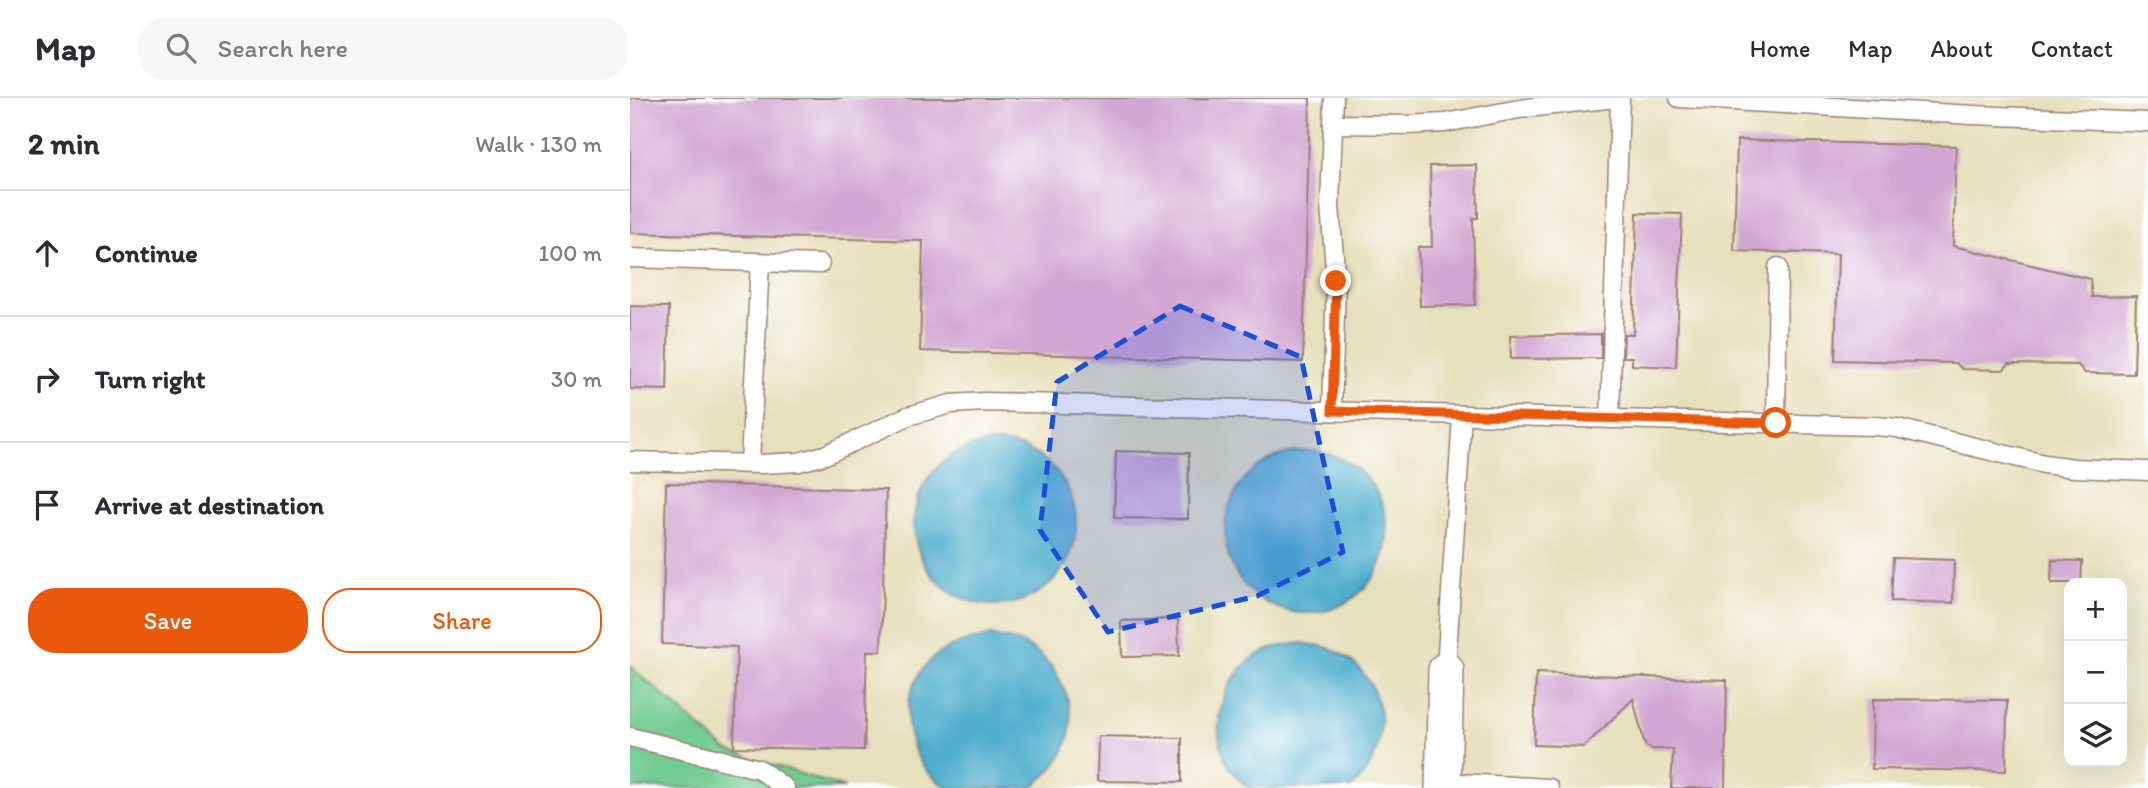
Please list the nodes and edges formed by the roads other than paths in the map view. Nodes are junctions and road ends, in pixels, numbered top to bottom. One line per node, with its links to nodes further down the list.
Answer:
1 (1334, 98): 5 (lane)
2 (1618, 98): 5 (lane); 12 (lane)
3 (1679, 98): 4 (lane)
4 (2148, 122)
5 (1333, 124): 10 (lane)
6 (630, 258): 7 (lane)
7 (760, 262): 8 (lane); 15 (lane)
8 (820, 264)
9 (1778, 267): 13 (lane)
10 (1332, 411): 11 (lane); 15 (lane)
11 (1462, 415): 12 (lane); 17 (lane)
12 (1610, 419): 13 (lane)
13 (1776, 423): 16 (lane)
14 (630, 461): 15 (lane)
15 (750, 463)
16 (2148, 471)
17 (1446, 670): 19 (street)
18 (630, 737): 20 (lane)
19 (1443, 785): 21 (lane)
20 (785, 788)
21 (1549, 788)

